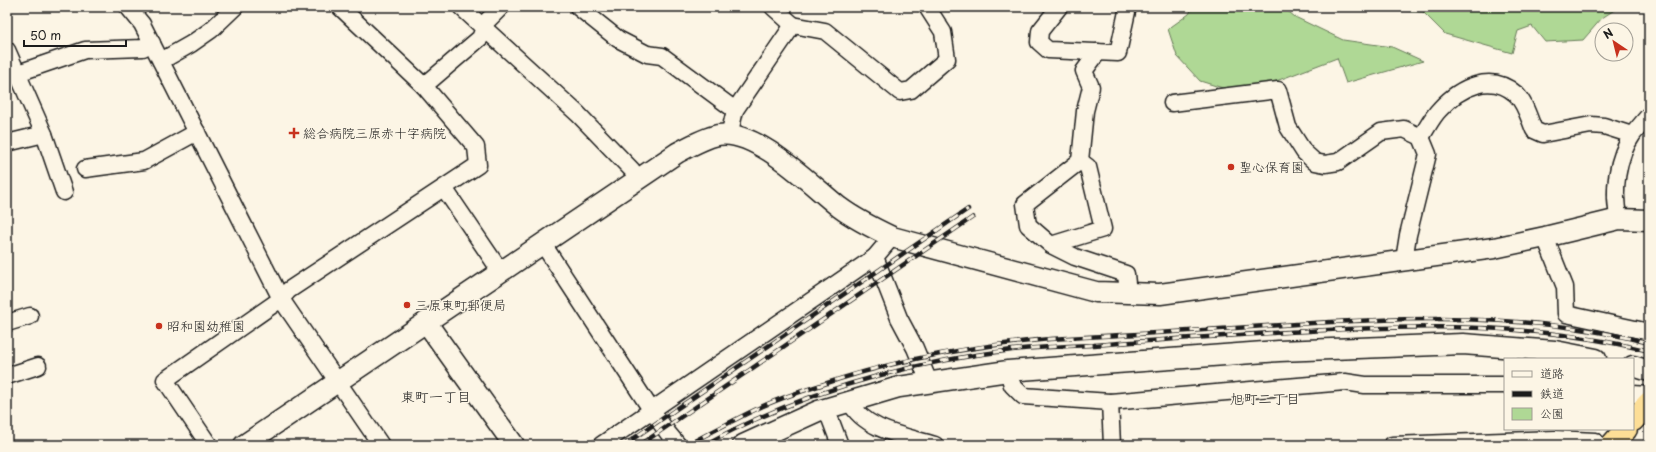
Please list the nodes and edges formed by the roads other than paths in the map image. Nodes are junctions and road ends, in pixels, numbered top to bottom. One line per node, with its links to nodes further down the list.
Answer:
1 (128, 7): 13 (street)
2 (235, 7): 16 (street)
3 (340, 7): 18 (street)
4 (461, 7): 12 (street)
5 (501, 7): 12 (street)
6 (578, 7): 20 (street)
7 (773, 7): 11 (street)
8 (927, 7): 11 (street)
9 (1059, 7): 15 (street)
10 (1128, 7): 15 (street)
11 (793, 26): 20 (street)
12 (484, 28): 18 (street); 30 (street)
13 (152, 43): 16 (street); 17 (street)
14 (7, 50): 17 (street)
15 (1098, 52): 28 (street)
16 (161, 61): 22 (street)
17 (18, 73): 23 (street)
18 (424, 86): 31 (street)
19 (1172, 103): 26 (street)
20 (735, 110): 25 (street)
21 (1649, 115): 24 (street)
22 (197, 132): 29 (street); 43 (street)
23 (44, 134): 27 (street); 32 (street)
24 (1632, 135): 26 (street); 33 (street)
25 (729, 136): 30 (street); 35 (street)
26 (1421, 137): 40 (street)
27 (7, 143)
28 (1080, 161): 38 (street); 38 (street)
29 (85, 169)
30 (638, 180): 37 (street)
31 (444, 188): 41 (street); 43 (street)
32 (64, 192)
33 (1619, 219): 34 (street); 36 (street)
34 (1649, 220)
35 (892, 236): 39 (street); 42 (street)
36 (1546, 238): 40 (street); 47 (street)
37 (542, 244): 41 (street); 63 (street)
38 (1051, 245): 42 (street)
39 (875, 258): 55 (street); 63 (street)
40 (1404, 260): 42 (street)
41 (501, 272): 45 (street)
42 (1128, 293)
43 (281, 299): 54 (street); 68 (street)
44 (30, 316): 46 (street)
45 (426, 322): 54 (street); 71 (street)
46 (7, 324)
47 (1649, 332)
48 (1591, 358): 51 (street)
49 (38, 366): 53 (street)
50 (1634, 366): 52 (street)
51 (1008, 371): 55 (street); 60 (street)
52 (1649, 371)
53 (7, 376)
54 (338, 382): 69 (street); 70 (street)
55 (929, 382): 59 (street)
56 (1504, 385): 60 (street)
57 (1634, 394): 58 (street)
58 (1649, 395)
59 (850, 402): 62 (street); 76 (street)
60 (1110, 402): 77 (street)
61 (1649, 403): 64 (highway)
62 (826, 408): 67 (street); 75 (street)
63 (652, 411): 72 (street); 73 (street)
64 (1634, 419)
65 (1625, 430): 80 (highway)
66 (1555, 434): 78 (street); 79 (street)
67 (770, 439): 74 (street)
68 (209, 445)
69 (244, 445)
70 (381, 445)
71 (514, 445)
72 (602, 445)
73 (678, 445)
74 (744, 445)
75 (840, 445)
76 (935, 445)
77 (1112, 445)
78 (1392, 445)
79 (1598, 445)
80 (1612, 445)

